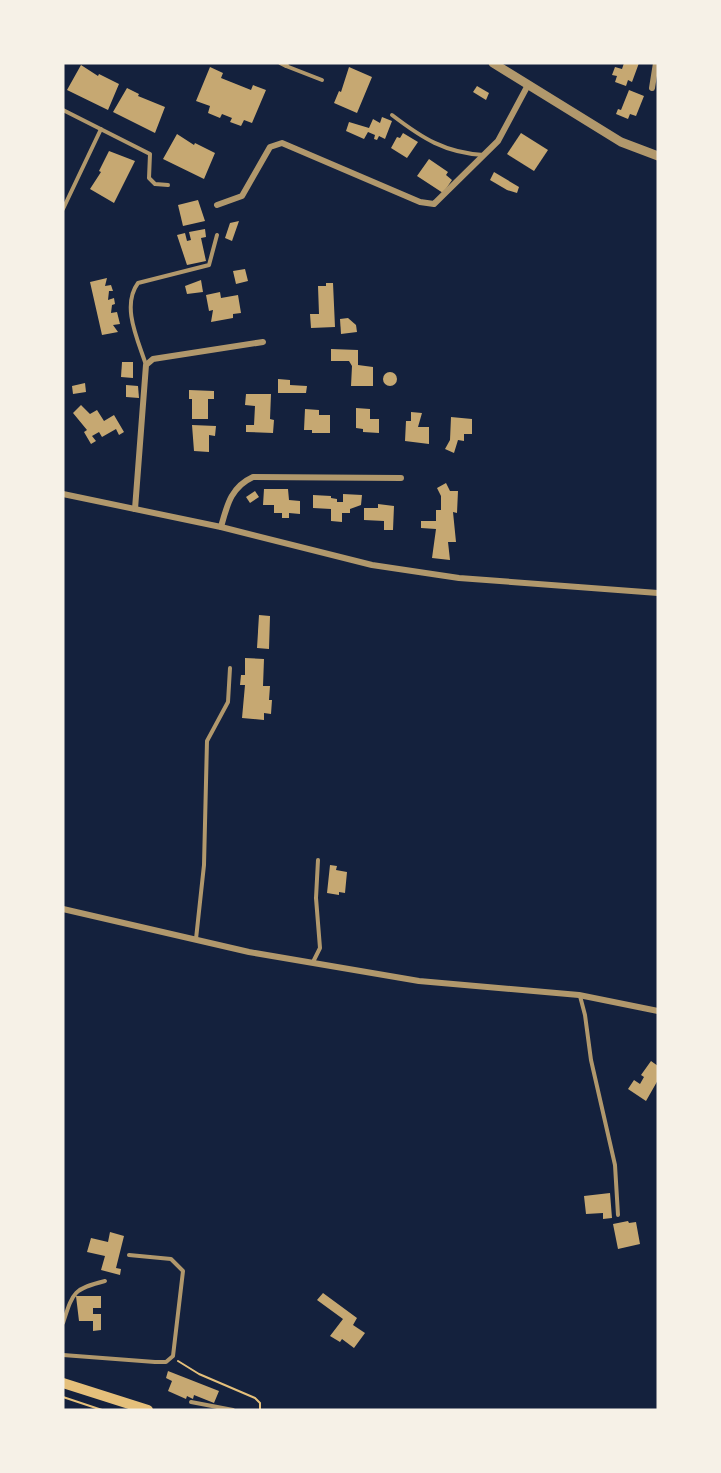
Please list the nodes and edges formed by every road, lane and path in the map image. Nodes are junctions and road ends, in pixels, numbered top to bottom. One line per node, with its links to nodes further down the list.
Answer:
1 (280, 63): 4 (lane)
2 (493, 63): 5 (street)
3 (656, 63): 8 (street)
4 (287, 64): 6 (lane)
5 (504, 66): 7 (street)
6 (322, 80)
7 (528, 85): 12 (street); 13 (street)
8 (652, 88)
9 (63, 110): 11 (lane)
10 (392, 115): 12 (lane)
11 (100, 129): 14 (lane); 16 (lane)
12 (484, 155): 15 (street)
13 (658, 156)
14 (168, 185)
15 (217, 205)
16 (63, 209)
17 (217, 235): 19 (lane)
18 (263, 342): 19 (street)
19 (146, 364): 22 (street)
20 (401, 478): 23 (street)
21 (63, 494): 22 (street)
22 (135, 509): 23 (street)
23 (221, 527): 24 (street)
24 (658, 593)
25 (230, 668): 28 (lane)
26 (318, 860): 29 (lane)
27 (63, 909): 28 (street)
28 (196, 939): 29 (street)
29 (313, 963): 30 (street)
30 (579, 995): 31 (street); 32 (lane)
31 (658, 1011)
32 (618, 1215)
33 (129, 1255): 37 (lane)
34 (105, 1281): 35 (lane)
35 (63, 1323)
36 (63, 1355): 37 (lane)
37 (171, 1358): 44 (path)
38 (63, 1383): 42 (main road)
39 (63, 1397): 41 (path)
40 (190, 1402): 43 (lane)
41 (102, 1410)
42 (148, 1410)
43 (233, 1410)
44 (260, 1410)

